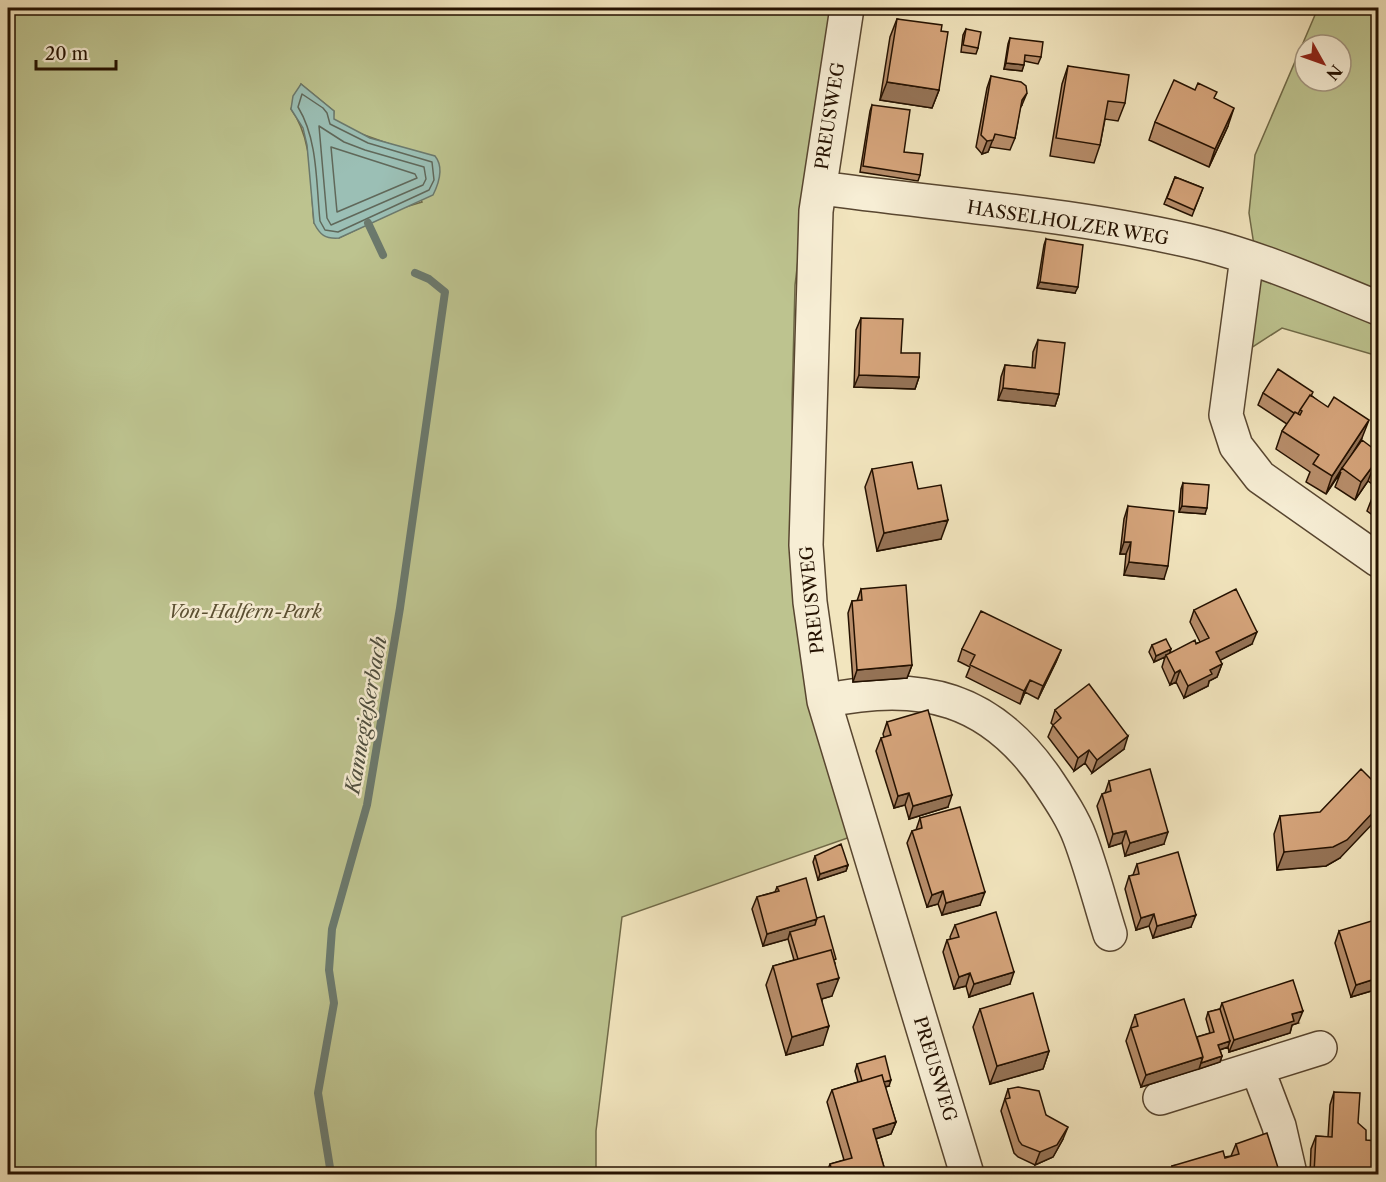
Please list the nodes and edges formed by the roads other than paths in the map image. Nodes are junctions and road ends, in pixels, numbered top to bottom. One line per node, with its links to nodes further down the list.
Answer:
1 (847, 8): 2 (street, PREUSWEG)
2 (820, 188): 3 (street, HASSELHOLZER WEG); 6 (street, PREUSWEG)
3 (1246, 257): 4 (street, HASSELHOLZER WEG); 5 (street)
4 (1378, 308)
5 (1378, 560)
6 (824, 701): 7 (street); 11 (street, PREUSWEG)
7 (1110, 934)
8 (1320, 1048): 9 (street)
9 (1257, 1068): 10 (street); 12 (street)
10 (1160, 1098)
11 (967, 1174)
12 (1290, 1174)

